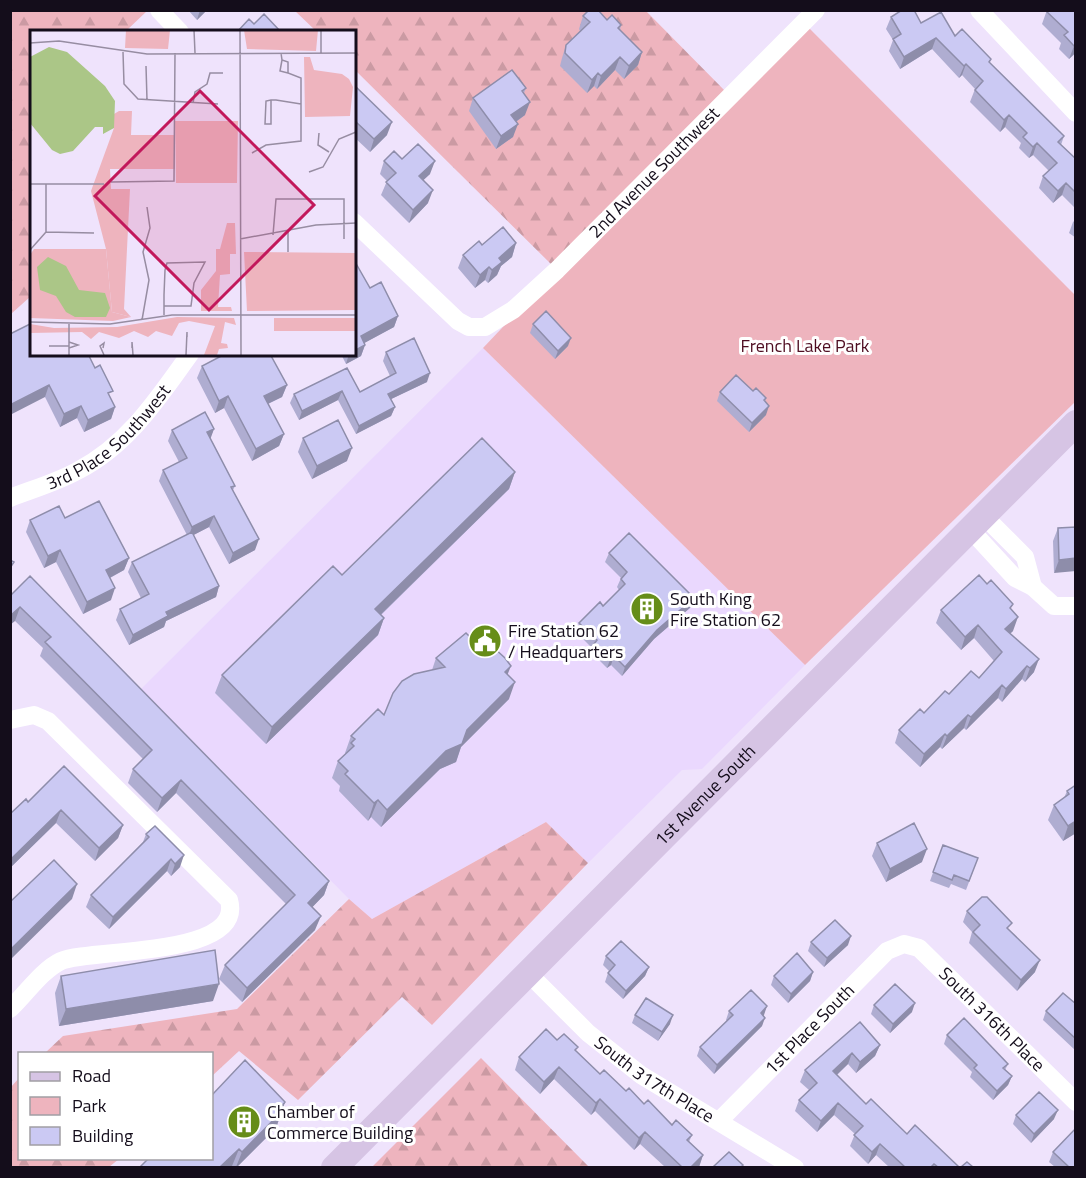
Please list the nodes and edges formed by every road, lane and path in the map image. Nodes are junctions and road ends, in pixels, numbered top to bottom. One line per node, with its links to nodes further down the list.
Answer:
1 (159, 10): 4 (street)
2 (816, 10): 6 (street, 2nd Avenue Southwest)
3 (990, 14): 5 (street)
4 (178, 30)
5 (1076, 113)
6 (356, 224)
7 (189, 356): 9 (street, 3rd Place Southwest)
8 (1076, 423): 10 (main road, 1st Avenue South)
9 (10, 498)
10 (976, 522): 11 (street); 14 (main road, 1st Avenue South)
11 (1076, 606)
12 (10, 720): 15 (street)
13 (904, 944): 16 (street, South 316th Place); 17 (street, 1st Place South)
14 (528, 973): 17 (street, South 317th Place); 18 (main road, 1st Avenue South)
15 (10, 1010)
16 (1076, 1102)
17 (719, 1121): 19 (street, South 317th Place)
18 (334, 1167)
19 (795, 1167)

